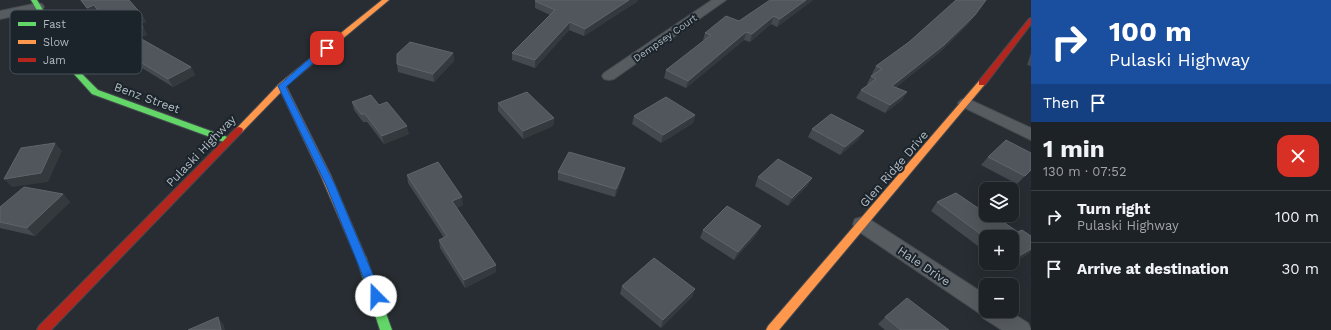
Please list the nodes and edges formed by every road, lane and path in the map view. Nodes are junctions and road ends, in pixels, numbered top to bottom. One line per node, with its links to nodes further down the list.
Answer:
1 (386, 0): 10 (street, Pulaski Highway)
2 (720, 0): 9 (street, Dempsey Court)
3 (36, 4): 4 (street)
4 (16, 10)
5 (10, 12): 6 (street)
6 (0, 15)
7 (1031, 20): 11 (street, Glen Ridge Drive)
8 (78, 74): 13 (street, Benz Street)
9 (610, 76)
10 (282, 86): 13 (street, Pulaski Highway); 18 (street)
11 (966, 103): 12 (street); 14 (street, Glen Ridge Drive)
12 (1031, 135)
13 (227, 140): 17 (street, Pulaski Highway)
14 (862, 224): 15 (street, Hale Drive); 19 (street, Glen Ridge Drive)
15 (979, 302)
16 (1002, 318): 20 (street)
17 (42, 330)
18 (386, 330)
19 (772, 330)
20 (1020, 330)

